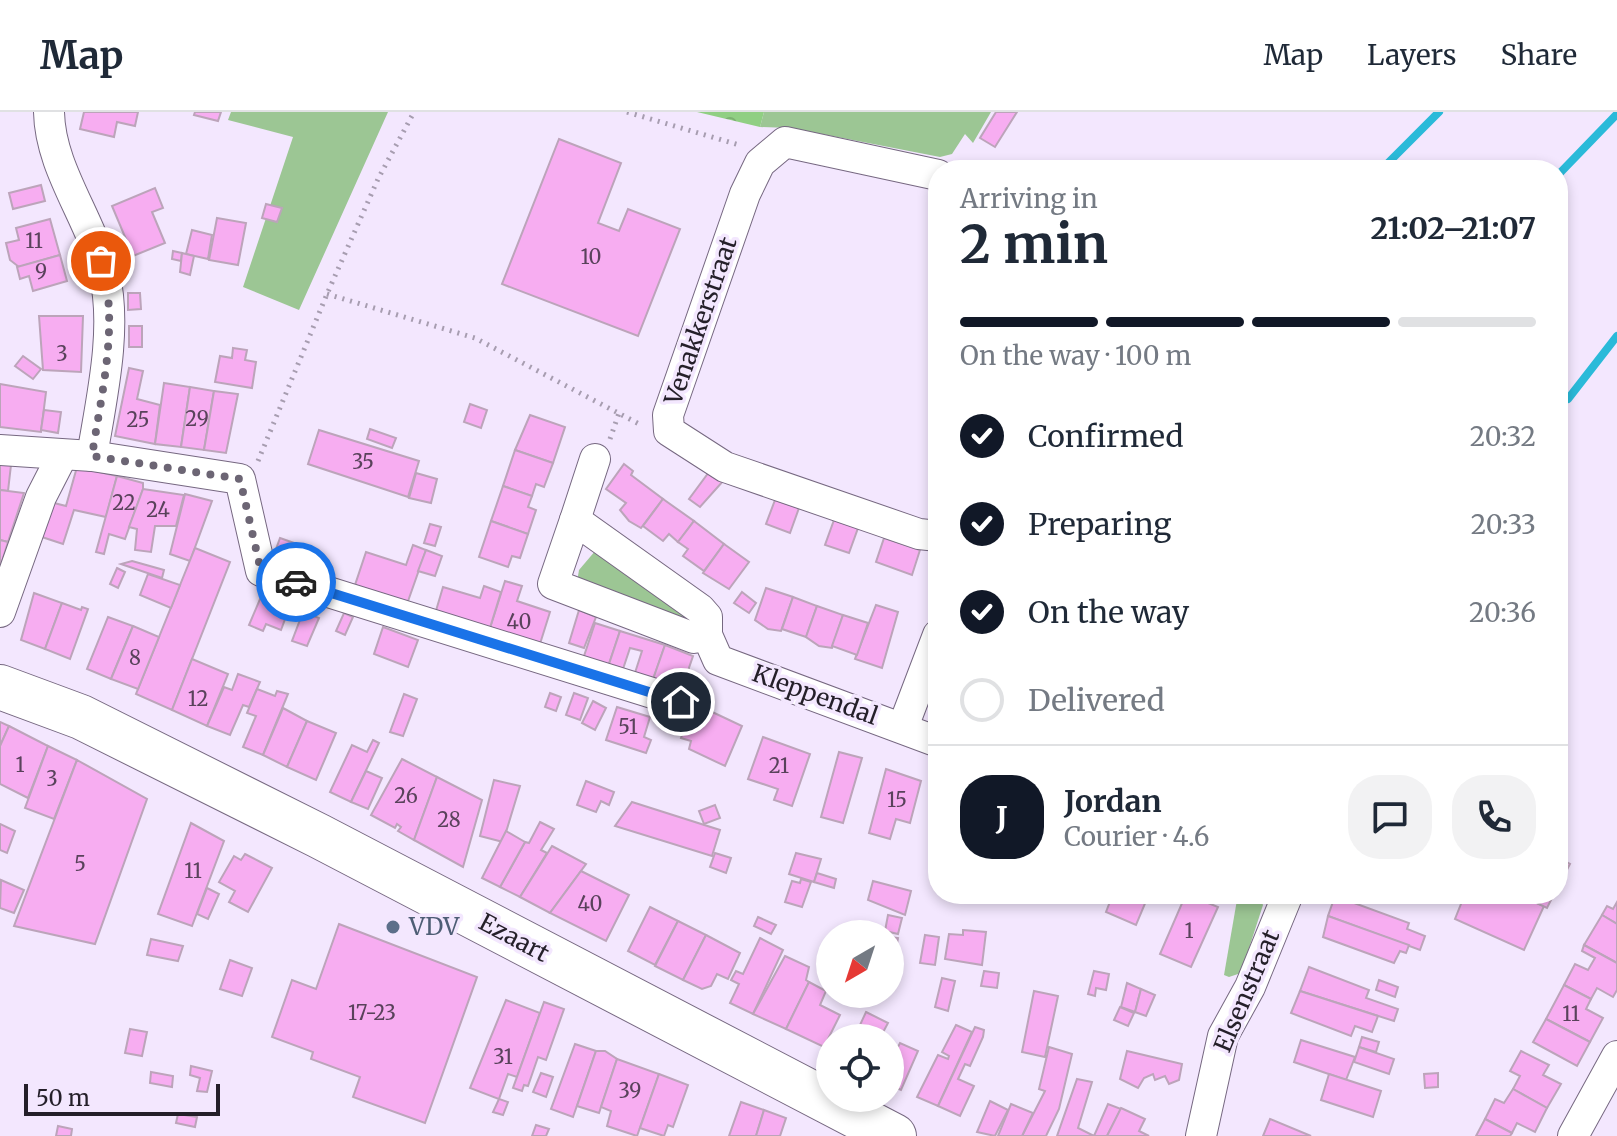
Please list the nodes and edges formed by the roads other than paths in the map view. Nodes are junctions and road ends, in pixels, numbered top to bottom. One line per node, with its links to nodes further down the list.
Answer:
1 (49, 112): 5 (street)
2 (928, 173): 8 (street, Venakkerstraat)
3 (0, 450): 4 (street)
4 (62, 456): 5 (street); 9 (street)
5 (92, 456): 13 (street)
6 (595, 459): 7 (street)
7 (575, 520): 10 (street, Kleppendal); 10 (street)
8 (928, 535)
9 (0, 612)
10 (707, 635): 14 (street, Kleppendal)
11 (928, 661): 14 (street)
12 (0, 687): 18 (main road, Ezaart)
13 (681, 702)
14 (903, 727): 15 (street, Kleppendal)
15 (928, 738)
16 (1284, 904): 19 (street, Elsenstraat)
17 (1617, 1056): 20 (street)
18 (894, 1136)
19 (1201, 1136)
20 (1573, 1136)

